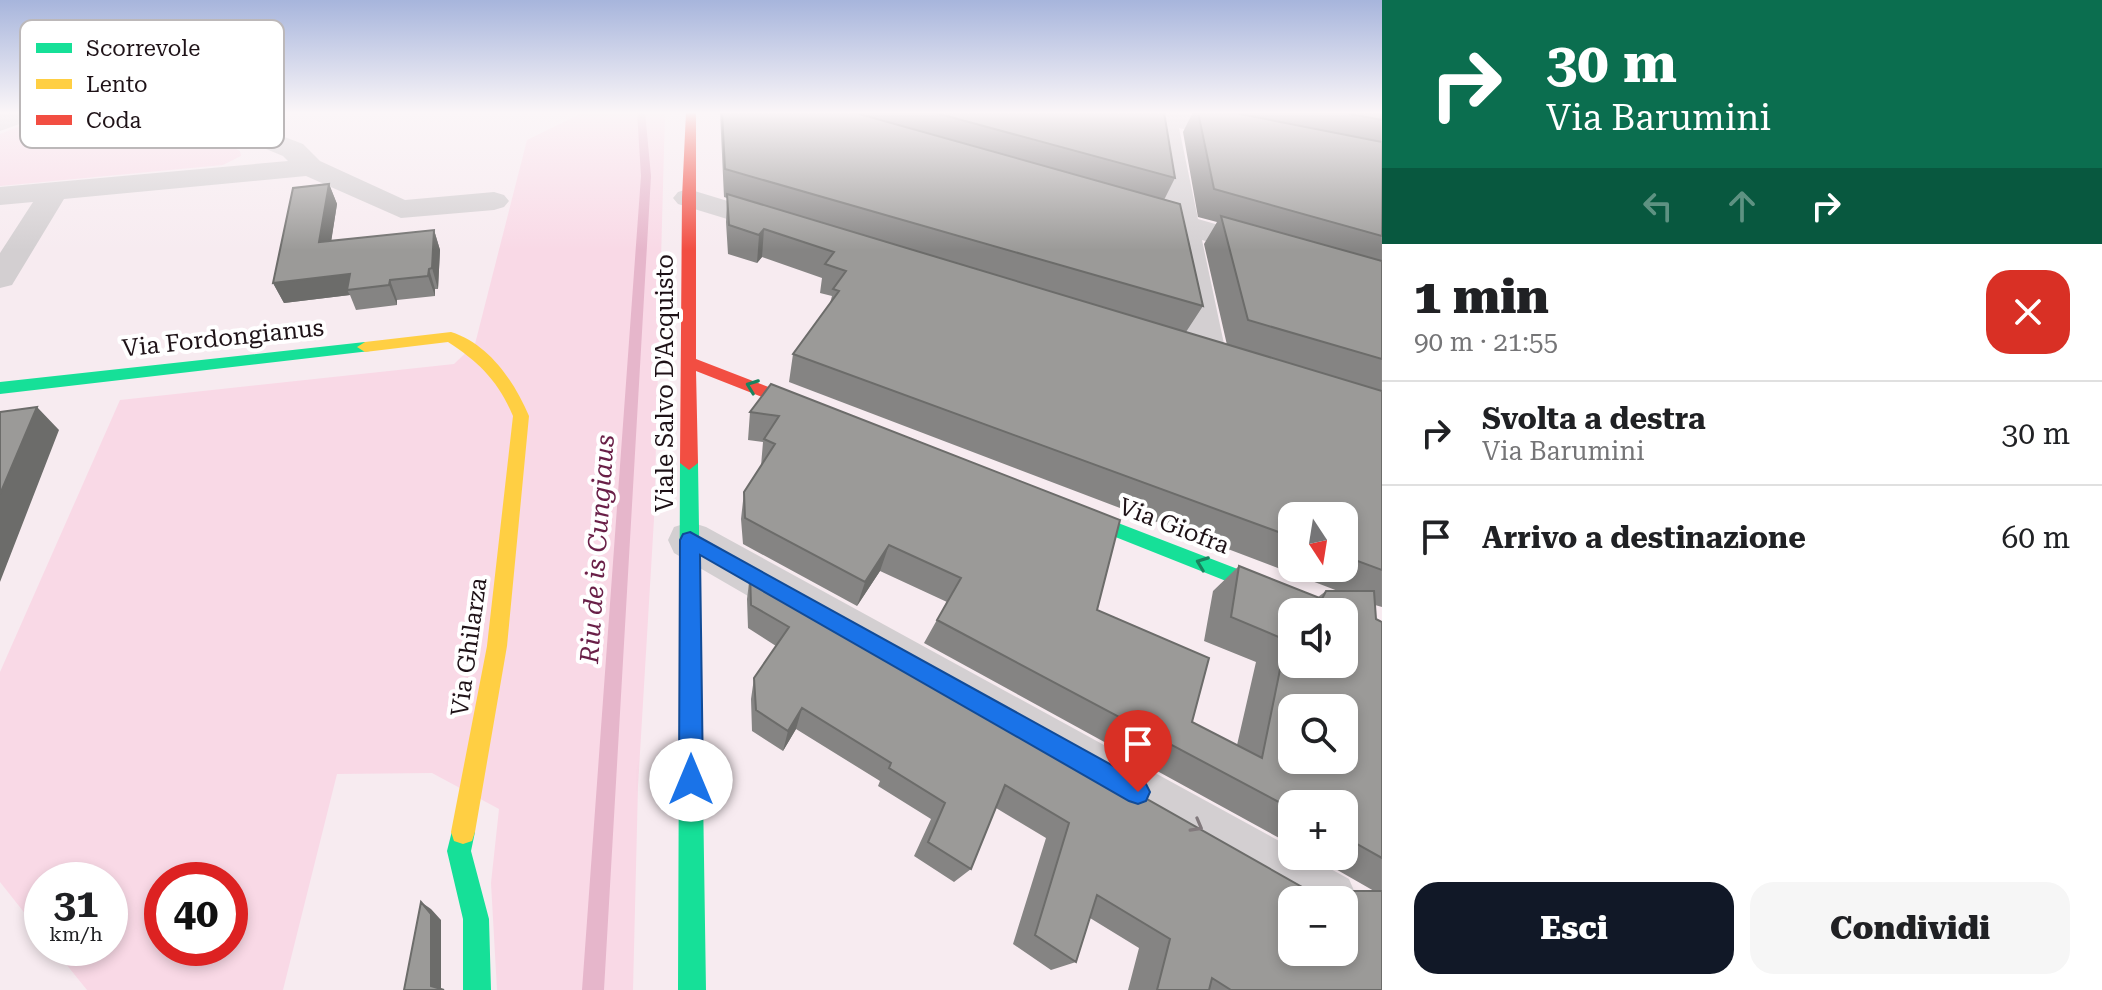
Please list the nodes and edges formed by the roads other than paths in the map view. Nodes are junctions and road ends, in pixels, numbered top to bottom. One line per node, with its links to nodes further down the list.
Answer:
1 (267, 158): 6 (street)
2 (301, 158): 5 (street)
3 (689, 158): 9 (street, Viale Salvo D'Acquisto)
4 (1164, 158): 12 (street)
5 (310, 167): 6 (street); 10 (street)
6 (252, 173): 7 (street)
7 (54, 191): 8 (street); 15 (street)
8 (0, 196)
9 (688, 198): 13 (street); 18 (street, Viale Salvo D'Acquisto)
10 (494, 201)
11 (1107, 203): 12 (street)
12 (1181, 224): 14 (street); 17 (street)
13 (817, 238)
14 (1296, 258)
15 (0, 278)
16 (451, 337): 19 (street, Via Fordongianus); 25 (street, Via Ghilarza)
17 (1209, 358)
18 (690, 362): 20 (street, one-way to 18); 22 (street, Viale Salvo D'Acquisto)
19 (0, 388)
20 (838, 420)
21 (1045, 502): 23 (street, Via Giofra, one-way to 21)
22 (690, 540): 24 (street, one-way to 24); 26 (street, Viale Salvo D'Acquisto)
23 (1291, 598)
24 (1303, 886)
25 (477, 990)
26 (692, 990)

